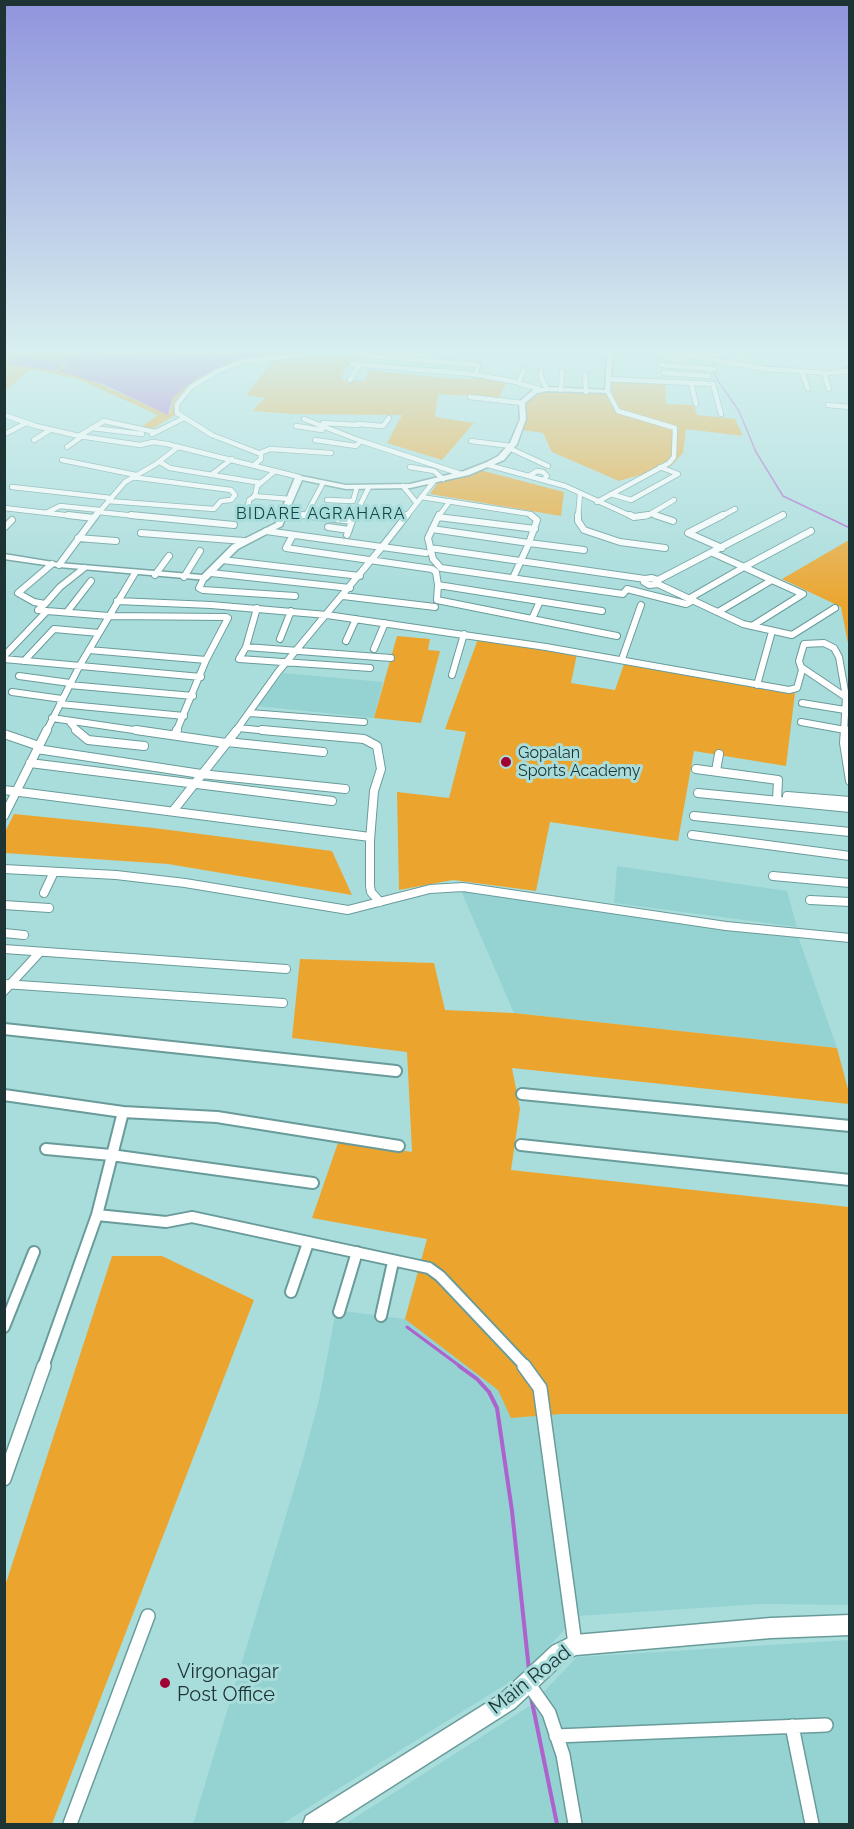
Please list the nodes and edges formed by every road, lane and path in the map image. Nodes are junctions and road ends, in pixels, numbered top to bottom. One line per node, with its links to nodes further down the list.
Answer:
1 (44, 434): 14 (street)
2 (69, 434): 11 (street)
3 (84, 434): 11 (street)
4 (122, 434): 15 (street)
5 (152, 434): 19 (street)
6 (211, 434): 16 (street)
7 (343, 434): 12 (street)
8 (352, 434): 12 (street)
9 (516, 434): 23 (street)
10 (675, 434): 35 (street)
11 (80, 437): 15 (street); 21 (street)
12 (350, 437): 17 (street)
13 (315, 440): 17 (street)
14 (34, 441)
15 (115, 441): 19 (street)
16 (227, 441): 20 (street); 26 (street)
17 (361, 441): 37 (street)
18 (471, 441): 23 (street)
19 (143, 444): 22 (street)
20 (222, 445)
21 (67, 447)
22 (178, 447): 25 (street); 30 (street)
23 (510, 447): 32 (street); 33 (street)
24 (216, 448): 25 (street)
25 (209, 453): 28 (street)
26 (260, 453): 27 (street); 31 (street)
27 (331, 453)
28 (232, 459): 31 (street); 38 (street)
29 (62, 460): 39 (street)
30 (160, 462): 38 (street); 39 (street)
31 (254, 465): 36 (street)
32 (488, 465): 37 (street); 49 (street)
33 (548, 466)
34 (410, 467): 41 (street)
35 (660, 468): 50 (street); 50 (street)
36 (275, 471): 40 (street); 43 (street)
37 (461, 474): 41 (street)
38 (211, 475): 43 (street)
39 (134, 476): 53 (street); 54 (street)
40 (299, 477): 44 (street); 52 (street)
41 (443, 479): 42 (street)
42 (434, 481): 45 (street); 56 (street)
43 (261, 483): 51 (street)
44 (323, 483): 47 (street); 67 (street)
45 (403, 486): 48 (street); 56 (street)
46 (12, 487): 53 (street)
47 (357, 487): 48 (street); 55 (street)
48 (369, 488): 72 (street)
49 (580, 494): 58 (street); 89 (street)
50 (611, 494): 58 (street)
51 (254, 496): 52 (street); 59 (street)
52 (290, 499): 66 (street)
53 (109, 500): 54 (street); 63 (street)
54 (231, 500): 59 (street)
55 (327, 500)
56 (418, 500): 60 (street); 87 (street)
57 (674, 500): 65 (street)
58 (597, 502): 65 (street)
59 (248, 504): 66 (street)
60 (448, 504): 69 (street); 77 (street)
61 (4, 508): 64 (street)
62 (735, 508): 88 (street)
63 (99, 511): 64 (street); 70 (street); 74 (street)
64 (46, 513): 70 (street)
65 (652, 514): 73 (street)
66 (283, 515): 67 (street); 79 (street)
67 (306, 515): 72 (street)
68 (783, 515): 88 (street)
69 (438, 517): 77 (street); 78 (street)
70 (94, 518): 83 (street)
71 (12, 520): 76 (street)
72 (352, 521): 75 (street)
73 (673, 521)
74 (234, 525)
75 (328, 527)
76 (4, 528)
77 (535, 529): 86 (street)
78 (432, 530): 86 (street); 92 (street)
79 (266, 531): 82 (street); 85 (street)
80 (810, 531): 100 (street)
81 (141, 533): 85 (street)
82 (293, 535): 87 (street); 97 (street)
83 (78, 538): 84 (street); 99 (street)
84 (116, 541)
85 (244, 541): 96 (street)
86 (529, 543): 90 (street); 98 (street)
87 (382, 548): 92 (street); 97 (street)
88 (722, 548): 93 (street)
89 (665, 549)
90 (584, 550)
91 (200, 551): 106 (street)
92 (428, 551): 98 (street); 107 (street)
93 (713, 553): 100 (street); 110 (street)
94 (4, 556): 99 (street)
95 (169, 556): 103 (street)
96 (222, 560): 104 (street); 105 (street)
97 (372, 560): 105 (street); 111 (street)
98 (521, 561): 107 (street); 110 (street)
99 (56, 565): 101 (street); 119 (street)
100 (744, 567): 108 (street); 115 (street)
101 (84, 568): 102 (street); 119 (street)
102 (135, 573): 103 (street); 116 (street)
103 (155, 575): 106 (street)
104 (207, 575): 106 (street); 112 (street); 113 (street)
105 (360, 576): 112 (street)
106 (184, 577)
107 (513, 579): 115 (street)
108 (772, 580): 126 (street); 132 (street)
109 (91, 581): 125 (street)
110 (658, 582): 115 (street)
111 (438, 585): 117 (street); 130 (street)
112 (350, 588): 114 (street)
113 (294, 596)
114 (343, 596): 120 (street); 127 (street)
115 (692, 599): 126 (street)
116 (117, 601): 121 (street); 128 (street)
117 (540, 601): 124 (street); 130 (street)
118 (641, 605): 146 (street)
119 (46, 607): 125 (street); 143 (street)
120 (435, 607)
121 (257, 608): 123 (street); 139 (street)
122 (835, 608): 132 (street)
123 (291, 611): 127 (street); 137 (street)
124 (602, 611)
125 (67, 612): 128 (street)
126 (718, 612): 132 (street)
127 (327, 615): 129 (street); 142 (street)
128 (109, 616): 133 (street); 145 (street)
129 (356, 619): 131 (street); 138 (street)
130 (532, 620): 136 (street)
131 (385, 623): 134 (street); 140 (street)
132 (752, 626)
133 (99, 633): 141 (street); 147 (street)
134 (464, 634): 146 (street); 152 (street)
135 (771, 635): 156 (street)
136 (616, 636)
137 (280, 639)
138 (346, 641)
139 (246, 647): 142 (street); 148 (street)
140 (374, 649)
141 (89, 650): 145 (street); 149 (street)
142 (298, 650): 144 (street); 148 (street)
143 (4, 658): 147 (street)
144 (391, 658)
145 (206, 660): 154 (street)
146 (622, 660): 156 (street)
147 (24, 661): 149 (street)
148 (286, 663): 151 (street); 163 (street)
149 (80, 665): 154 (street); 155 (street)
150 (801, 667): 156 (street); 159 (street); 159 (street)
151 (370, 668)
152 (452, 675)
153 (20, 676): 155 (street)
154 (201, 677): 158 (street)
155 (70, 684): 158 (street); 160 (street)
156 (758, 685)
157 (12, 692): 160 (street)
158 (193, 696): 164 (street)
159 (848, 699): 162 (street)
160 (61, 701): 164 (street); 165 (street)
161 (802, 703): 162 (street)
162 (845, 710): 170 (street)
163 (250, 713): 167 (street); 169 (street)
164 (184, 716): 172 (street)
165 (52, 718): 166 (street); 176 (street)
166 (69, 721): 172 (street); 175 (street)
167 (364, 722)
168 (801, 722): 170 (street)
169 (238, 728): 174 (street); 200 (street)
170 (845, 730): 173 (street)
171 (4, 734): 176 (street)
172 (175, 735): 174 (street)
173 (847, 741): 180 (street)
174 (227, 742): 177 (street); 183 (street)
175 (144, 746)
176 (38, 747): 179 (street); 183 (street)
177 (323, 752)
178 (719, 754): 182 (street)
179 (30, 763): 185 (street); 188 (street)
180 (848, 768): 184 (street)
181 (696, 769): 182 (street)
182 (716, 771): 192 (street)
183 (201, 774): 185 (street); 186 (street)
184 (849, 781)
185 (192, 785): 191 (street); 195 (street)
186 (345, 789)
187 (4, 790): 188 (street)
188 (16, 792): 195 (street); 196 (street)
189 (699, 793): 192 (street)
190 (788, 796): 193 (street)
191 (332, 801)
192 (777, 801): 194 (street)
193 (849, 801)
194 (849, 808)
195 (173, 811): 200 (street)
196 (4, 816)
197 (694, 816): 198 (street)
198 (849, 832)
199 (692, 835): 201 (street)
200 (370, 841): 208 (street)
201 (849, 856)
202 (4, 869): 203 (street)
203 (54, 872): 206 (street); 208 (street)
204 (773, 876): 205 (street)
205 (849, 883)
206 (44, 893)
207 (810, 900): 209 (street)
208 (380, 902): 214 (street)
209 (849, 902)
210 (4, 905): 211 (street)
211 (50, 908)
212 (4, 933): 213 (street)
213 (24, 935)
214 (849, 938)
215 (4, 949): 216 (street)
216 (40, 952): 217 (street); 218 (street)
217 (286, 969)
218 (6, 986): 219 (street)
219 (283, 1003)
220 (4, 1029): 221 (street)
221 (396, 1071)
222 (522, 1094): 225 (street)
223 (4, 1095): 224 (street)
224 (123, 1112): 227 (street); 229 (street)
225 (849, 1126)
226 (521, 1145): 230 (street)
227 (399, 1146)
228 (46, 1149): 229 (street)
229 (111, 1155): 231 (street); 232 (street)
230 (849, 1180)
231 (314, 1183)
232 (97, 1215): 233 (street); 241 (street)
233 (308, 1243): 235 (street); 237 (street)
234 (33, 1252): 240 (street)
235 (357, 1252): 236 (street); 238 (street)
236 (393, 1262): 239 (street); 244 (street)
237 (291, 1292)
238 (339, 1312)
239 (381, 1316)
240 (4, 1327)
241 (4, 1479)
242 (148, 1616): 249 (street)
243 (849, 1625): 244 (street, Main Road)
244 (575, 1645): 245 (street, Main Road)
245 (528, 1683): 248 (street); 250 (street, Main Road)
246 (826, 1725): 247 (street)
247 (792, 1726): 248 (street); 252 (street)
248 (556, 1736): 251 (street)
249 (70, 1824)
250 (314, 1824)
251 (575, 1824)
252 (812, 1824)

